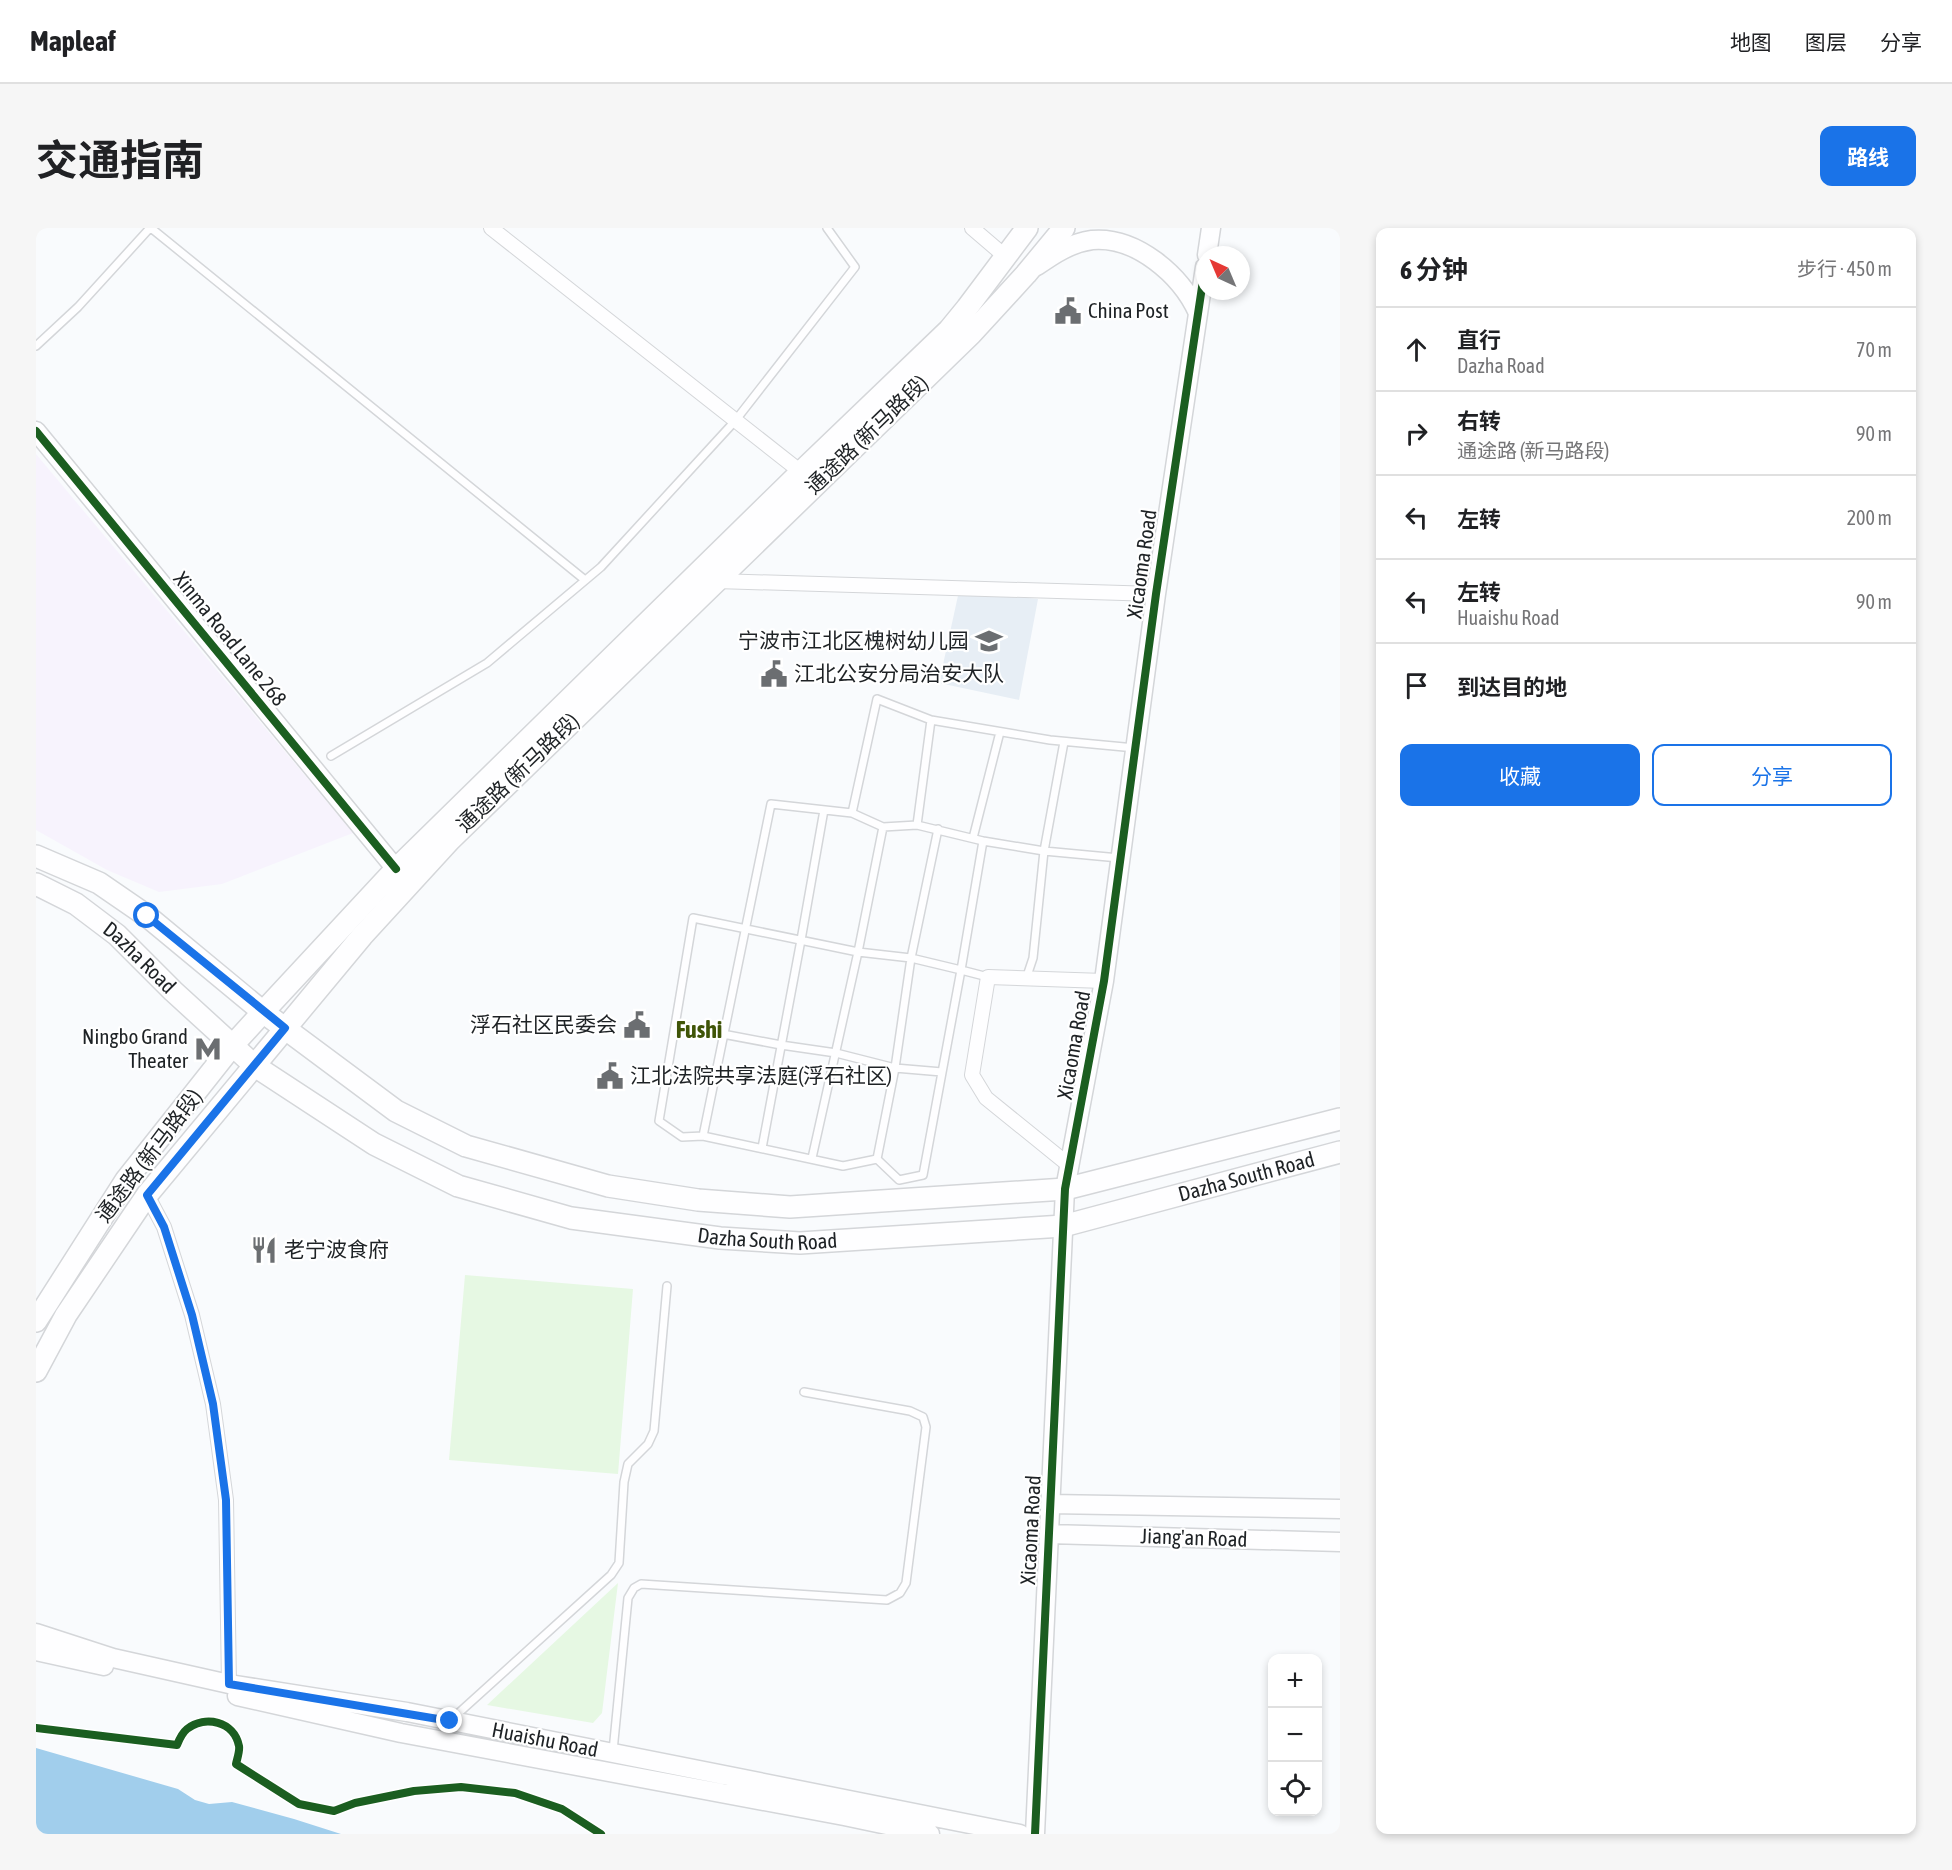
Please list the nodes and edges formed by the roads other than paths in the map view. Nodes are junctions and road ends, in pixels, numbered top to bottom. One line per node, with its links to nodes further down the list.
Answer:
1 (150, 228): 13 (lane); 17 (lane)
2 (490, 228): 14 (street)
3 (827, 228): 14 (lane)
4 (972, 228): 9 (street)
5 (1027, 228): 9 (main road, 通途路 (新马路段))
6 (1064, 228): 10 (main road, 通途路 (新马路段))
7 (1211, 228): 8 (street)
8 (1208, 246)
9 (1006, 257): 16 (main road, 通途路 (新马路段))
10 (1026, 274): 12 (street); 18 (main road, 通途路 (新马路段))
11 (1200, 300): 12 (street, Xicaoma Road)
12 (1198, 313): 19 (street, Xicaoma Road)
13 (36, 346)
14 (735, 421): 16 (street); 17 (lane)
15 (36, 431): 35 (street, Xinma Road Lane 268)
16 (801, 472): 35 (main road, 通途路 (新马路段))
17 (585, 580): 24 (lane)
18 (716, 581): 19 (street); 47 (main road, 通途路 (新马路段))
19 (1156, 594): 23 (street, Xicaoma Road)
20 (931, 720): 21 (lane); 26 (lane); 27 (lane)
21 (1000, 732): 22 (lane); 30 (lane)
22 (1064, 742): 23 (lane); 32 (lane)
23 (1135, 748): 34 (street, Xicaoma Road)
24 (331, 756)
25 (824, 810): 26 (lane); 37 (lane); 38 (lane)
26 (852, 813): 28 (lane)
27 (917, 825): 28 (lane); 29 (lane)
28 (883, 827): 39 (lane)
29 (938, 830): 30 (lane); 40 (lane)
30 (973, 838): 31 (lane)
31 (983, 841): 32 (lane); 41 (lane)
32 (1044, 851): 34 (lane); 43 (lane)
33 (36, 856): 45 (main road, Dazha Road)
34 (1121, 858): 44 (street, Xicaoma Road)
35 (396, 869): 45 (main road, 通途路 (新马路段))
36 (36, 884): 50 (main road, Dazha Road)
37 (746, 928): 38 (lane); 46 (lane); 48 (lane)
38 (801, 940): 39 (lane); 49 (lane)
39 (858, 952): 40 (lane); 51 (lane)
40 (911, 958): 41 (lane); 53 (lane)
41 (961, 970): 42 (lane); 54 (lane)
42 (988, 977): 43 (street); 61 (street)
43 (1026, 979): 44 (street)
44 (1104, 981): 61 (street, Xicaoma Road)
45 (263, 1012): 47 (main road, Dazha Road); 50 (main road, 通途路 (新马路段))
46 (675, 1025): 48 (lane); 56 (lane)
47 (285, 1028): 52 (main road, 通途路 (新马路段)); 62 (main road, Dazha South Road)
48 (724, 1034): 49 (lane); 56 (lane)
49 (781, 1045): 51 (lane); 57 (lane)
50 (232, 1046): 52 (main road, Dazha South Road); 66 (main road, 通途路 (新马路段))
51 (836, 1053): 53 (lane); 59 (lane)
52 (255, 1066): 63 (main road, 通途路 (新马路段)); 64 (main road, Dazha South Road)
53 (895, 1068): 54 (lane); 60 (lane)
54 (942, 1072): 60 (lane)
55 (1340, 1119): 62 (main road, Dazha South Road)
56 (703, 1136): 57 (lane)
57 (762, 1148): 59 (lane)
58 (1340, 1152): 64 (main road, Dazha South Road)
59 (813, 1158): 60 (lane)
60 (877, 1159)
61 (1070, 1166): 62 (street, Xicaoma Road)
62 (1065, 1189): 64 (street, Xicaoma Road)
63 (147, 1195): 67 (main road, 通途路 (新马路段)); 75 (street)
64 (1063, 1226): 69 (street, Xicaoma Road)
65 (667, 1286): 76 (lane)
66 (36, 1321)
67 (36, 1371)
68 (804, 1392): 77 (lane)
69 (1050, 1504): 70 (street, Jiang'an Road); 71 (street, Xicaoma Road)
70 (1340, 1509)
71 (1049, 1534): 72 (street, Jiang'an Road); 80 (street, Xicaoma Road)
72 (1340, 1542)
73 (36, 1633): 75 (street, Huaishu Road)
74 (36, 1651): 78 (street, Huaishu Road)
75 (229, 1684): 76 (street, Huaishu Road)
76 (450, 1721): 77 (street, Huaishu Road)
77 (613, 1754): 79 (street, Huaishu Road)
78 (930, 1834)
79 (1020, 1834)
80 (1035, 1834)

